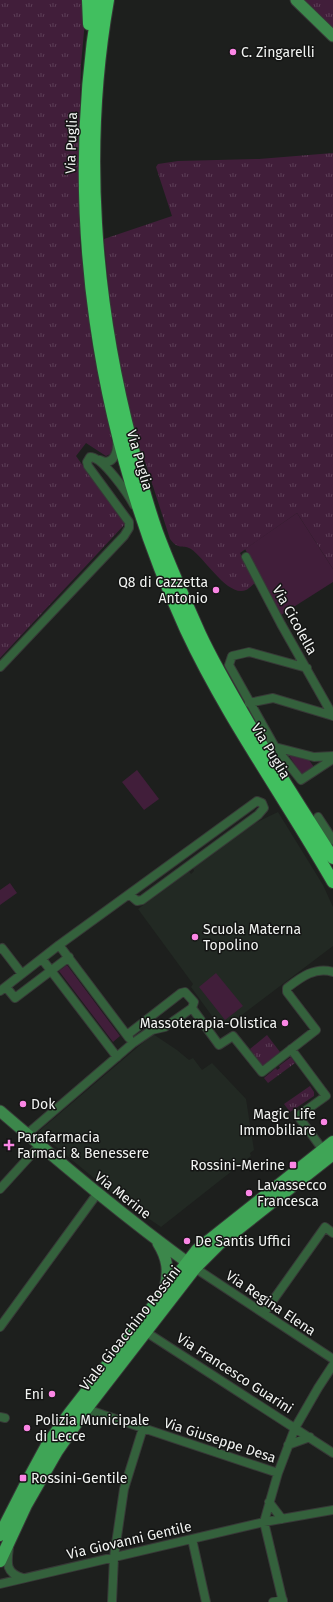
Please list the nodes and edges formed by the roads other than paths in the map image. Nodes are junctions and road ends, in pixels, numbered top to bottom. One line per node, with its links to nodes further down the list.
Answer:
1 (88, 0): 6 (highway)
2 (99, 0): 6 (highway, Via Puglia)
3 (108, 0): 20 (highway, Via Puglia)
4 (296, 0): 5 (main road)
5 (333, 36)
6 (89, 87): 7 (highway, Via Puglia)
7 (114, 422): 8 (street); 9 (highway, Via Puglia)
8 (100, 460): 9 (street); 11 (street)
9 (142, 522): 22 (highway, Via Puglia)
10 (246, 556): 12 (street, Via Cicolella)
11 (0, 668)
12 (307, 668): 13 (street); 14 (street, Via Cicolella)
13 (249, 703): 14 (street); 15 (street)
14 (333, 716)
15 (276, 746): 16 (street); 16 (street)
16 (333, 757)
17 (318, 817): 18 (street)
18 (333, 840)
19 (182, 856): 21 (street); 21 (street); 23 (street)
20 (333, 858)
21 (189, 866): 23 (street)
22 (333, 882)
23 (130, 895): 24 (street)
24 (59, 946): 26 (street); 27 (street)
25 (0, 949): 30 (street)
26 (69, 957): 29 (street); 33 (street)
27 (42, 959): 29 (street); 30 (street)
28 (331, 970): 35 (street)
29 (51, 971): 31 (street); 36 (street)
30 (22, 974): 31 (street)
31 (3, 989)
32 (192, 1008): 33 (street); 34 (street); 35 (street)
33 (127, 1035): 34 (street)
34 (133, 1044): 36 (street)
35 (291, 1050): 41 (street)
36 (117, 1057): 38 (street)
37 (0, 1111): 38 (main road, Via Merine)
38 (27, 1134): 40 (main road, Via Merine)
39 (333, 1142): 41 (main road, Viale Gioacchino Rossini)
40 (40, 1145): 42 (street); 43 (main road, Via Merine)
41 (328, 1152): 46 (main road, Viale Gioacchino Rossini)
42 (0, 1189)
43 (97, 1194): 45 (main road, Via Merine); 49 (street)
44 (333, 1233): 48 (street)
45 (156, 1239): 46 (main road, Via Merine); 47 (main road, Via Merine)
46 (191, 1265): 47 (main road, Viale Gioacchino Rossini); 48 (street, Via Regina Elena); 50 (main road, Viale Gioacchino Rossini)
47 (165, 1289): 64 (main road, Viale Gioacchino Rossini)
48 (264, 1313): 51 (street, Via Regina Elena)
49 (0, 1327)
50 (146, 1332): 53 (main road, Viale Gioacchino Rossini); 55 (street, Via Francesco Guarini)
51 (333, 1359)
52 (333, 1364): 55 (street)
53 (86, 1409): 54 (street, Via Giuseppe Desa); 64 (main road, Viale Gioacchino Rossini)
54 (143, 1428): 59 (street, Via Giuseppe Desa); 66 (street)
55 (295, 1428): 56 (street, Via Francesco Guarini); 57 (street)
56 (310, 1438): 57 (street); 58 (street, Via Francesco Guarini)
57 (288, 1445): 59 (street)
58 (333, 1453)
59 (278, 1473): 60 (street)
60 (269, 1502): 62 (street); 63 (street)
61 (333, 1510): 62 (street, Via Giovanni Gentile)
62 (282, 1518): 63 (street, Via Giovanni Gentile)
63 (264, 1522): 65 (street, Via Giovanni Gentile); 70 (street)
64 (5, 1538): 67 (main road, Viale Gioacchino Rossini); 68 (street)
65 (192, 1539): 66 (street, Via Giovanni Gentile); 72 (street)
66 (114, 1557): 68 (street, Via Giovanni Gentile); 71 (street)
67 (0, 1561)
68 (23, 1578): 69 (street, Via Giovanni Gentile)
69 (0, 1584)
70 (283, 1601): 73 (street)
71 (112, 1602)
72 (206, 1602)
73 (273, 1602)

